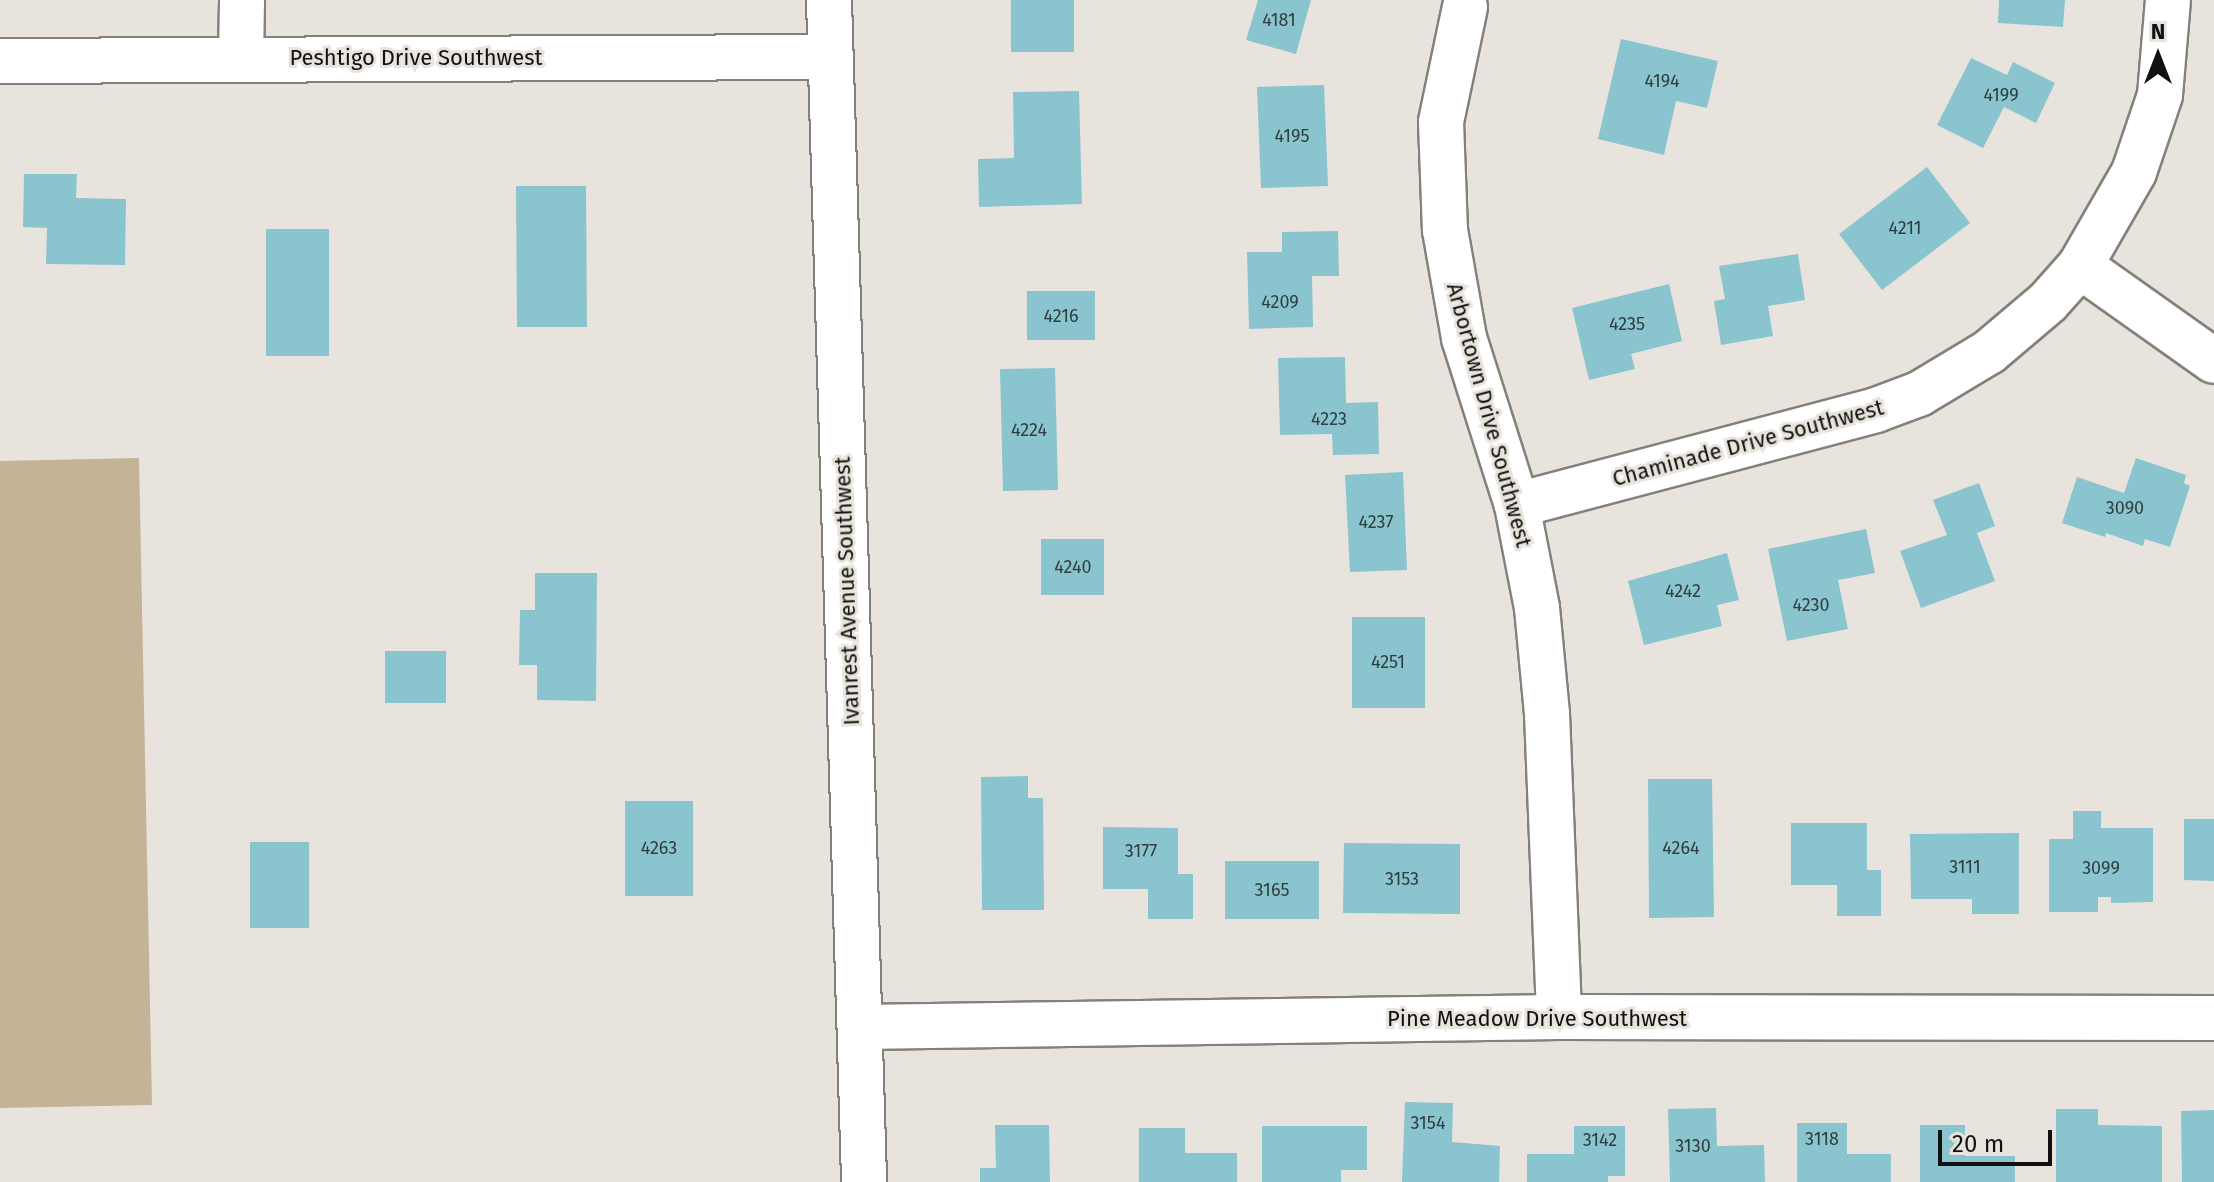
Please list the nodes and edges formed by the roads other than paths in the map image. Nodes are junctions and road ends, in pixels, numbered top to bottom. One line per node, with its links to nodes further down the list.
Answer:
1 (242, 0): 6 (street)
2 (829, 0): 5 (street, Ivanrest Avenue Southwest)
3 (2168, 0): 8 (street, Chaminade Drive Southwest)
4 (1465, 7): 10 (street, Arbortown Drive Southwest)
5 (831, 57): 6 (street, Peshtigo Drive Southwest); 13 (street, Ivanrest Avenue Southwest)
6 (241, 59): 7 (street, Peshtigo Drive Southwest)
7 (0, 61)
8 (2080, 266): 9 (street); 10 (street, Chaminade Drive Southwest)
9 (2214, 361)
10 (1517, 505): 11 (street, Arbortown Drive Southwest)
11 (1559, 1017): 12 (street, Pine Meadow Drive Southwest); 13 (street, Pine Meadow Drive Southwest)
12 (2214, 1018)
13 (860, 1027): 14 (street, Ivanrest Avenue Southwest)
14 (864, 1182)

